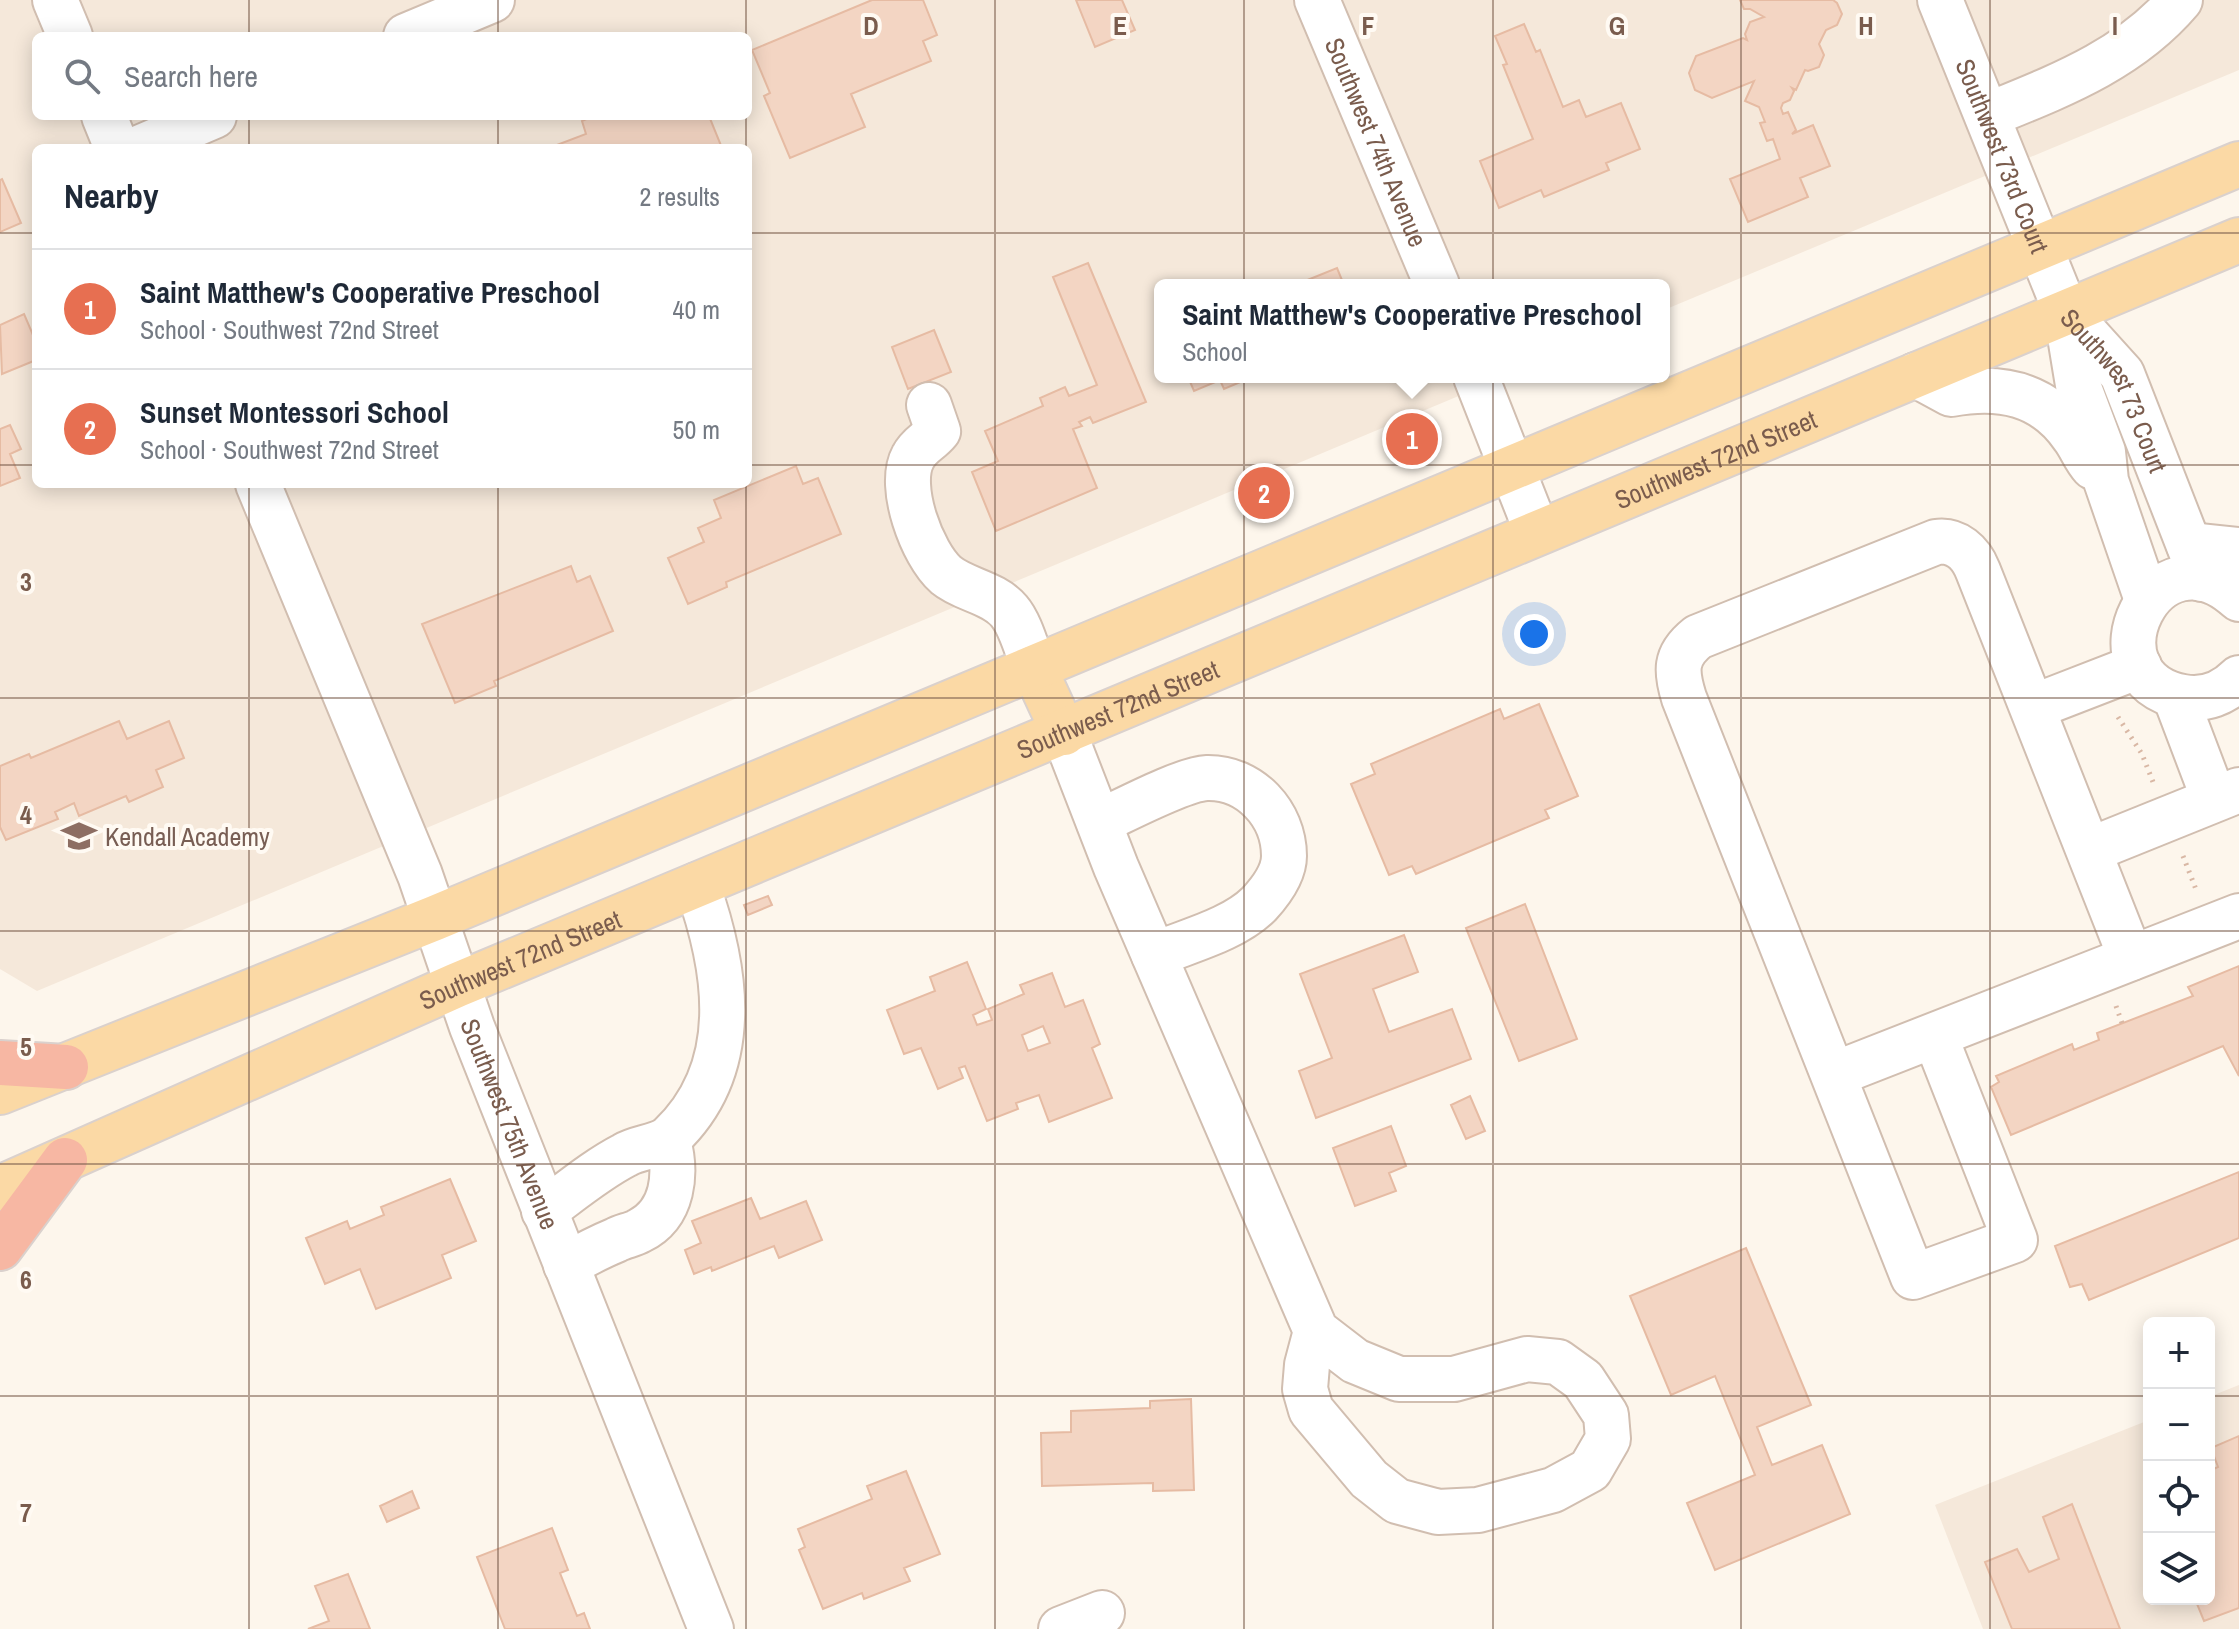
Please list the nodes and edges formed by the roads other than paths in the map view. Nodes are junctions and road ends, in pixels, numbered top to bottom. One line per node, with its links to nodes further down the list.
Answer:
1 (55, 0): 6 (street)
2 (492, 0): 7 (street)
3 (1317, 0): 16 (street, Southwest 74th Avenue)
4 (1940, 0): 8 (street, Southwest 73rd Court)
5 (2180, 0): 8 (street)
6 (68, 32)
7 (416, 32)
8 (1988, 115): 15 (street, Southwest 73rd Court)
9 (106, 120): 11 (street)
10 (205, 120): 12 (street)
11 (115, 144)
12 (148, 144)
13 (2239, 164): 15 (main road)
14 (2239, 240): 17 (main road, Southwest 72nd Street)
15 (2042, 247): 17 (street, Southwest 73rd Court); 21 (main road)
16 (1434, 279)
17 (2066, 312): 18 (main road, Southwest 72nd Street); 22 (street, Southwest 73 Court); 26 (street, Southwest 73 Court)
18 (1916, 375): 22 (street, Southwest 73 Court); 24 (main road, Southwest 72nd Street)
19 (1478, 383): 21 (street)
20 (929, 405): 29 (street)
21 (1512, 468): 24 (street); 29 (main road)
22 (2106, 481): 27 (street, Southwest 73 Court)
23 (260, 488): 39 (street, Southwest 75th Avenue)
24 (1537, 532): 33 (main road, Southwest 72nd Street)
25 (2239, 550): 26 (street)
26 (2210, 574): 27 (street)
27 (2147, 600): 28 (street)
28 (2139, 666): 31 (street); 32 (street)
29 (1034, 668): 33 (main road); 39 (main road)
30 (2239, 678): 31 (street)
31 (2175, 696): 34 (street)
32 (2033, 707): 36 (street); 46 (street)
33 (1064, 733): 35 (street); 37 (main road, Southwest 72nd Street)
34 (2227, 795): 36 (street)
35 (1099, 822): 40 (street); 40 (street)
36 (2090, 850): 41 (street)
37 (697, 885): 42 (main road, Southwest 72nd Street); 48 (street)
38 (2220, 910): 41 (street)
39 (435, 918): 42 (street, Southwest 75th Avenue); 45 (main road)
40 (1154, 955): 54 (street)
41 (2131, 958): 43 (street)
42 (457, 985): 49 (main road, Southwest 72nd Street); 51 (street, Southwest 75th Avenue)
43 (1935, 1036): 46 (street); 46 (street)
44 (0, 1063): 45 (highway)
45 (66, 1067): 47 (main road)
46 (1835, 1074)
47 (0, 1092)
48 (668, 1140): 51 (street); 53 (street)
49 (65, 1160): 50 (main road, Southwest 72nd Street); 52 (highway)
50 (0, 1188)
51 (544, 1211): 53 (street, Southwest 75th Avenue)
52 (0, 1248)
53 (566, 1265): 56 (street, Southwest 75th Avenue)
54 (1316, 1331): 54 (street)
55 (1102, 1613): 57 (street)
56 (711, 1629)
57 (1061, 1629)

